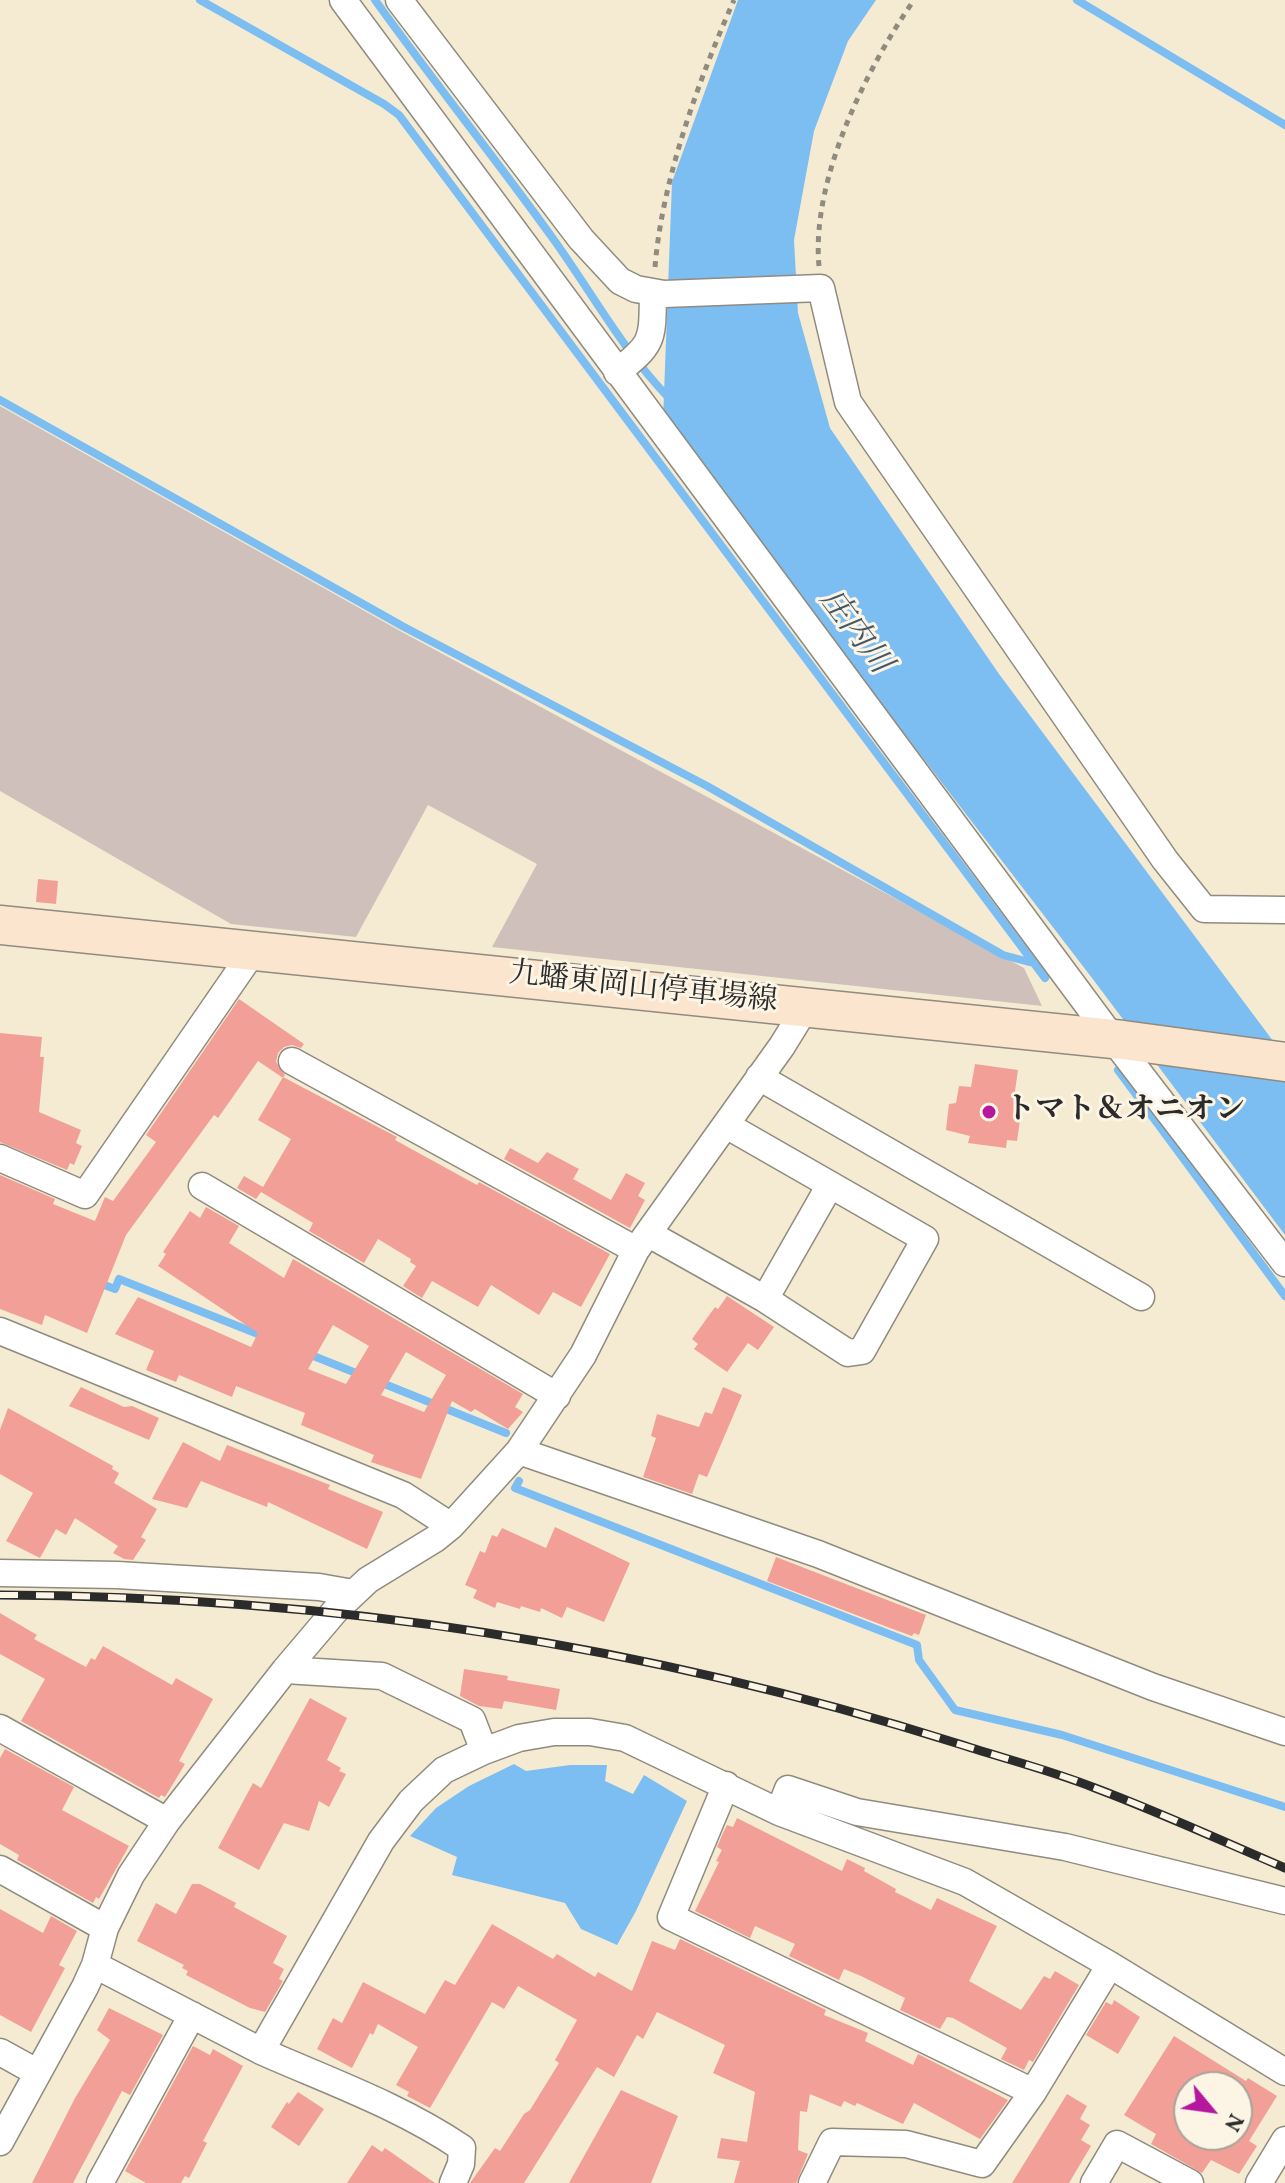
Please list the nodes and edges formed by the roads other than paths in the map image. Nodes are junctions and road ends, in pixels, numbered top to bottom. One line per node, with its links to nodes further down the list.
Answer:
1 (343, 0): 4 (street)
2 (399, 0): 3 (street)
3 (659, 293): 4 (street); 5 (street)
4 (619, 370): 9 (street)
5 (1285, 910)
6 (0, 925): 7 (main road, 九蟠東岡山停車場線)
7 (254, 950): 8 (main road, 九蟠東岡山停車場線); 14 (street)
8 (806, 1007): 9 (main road, 九蟠東岡山停車場線); 12 (street)
9 (1118, 1040): 11 (main road, 九蟠東岡山停車場線); 18 (street)
10 (292, 1061): 17 (street)
11 (1285, 1062)
12 (759, 1077): 13 (street); 19 (street)
13 (726, 1125): 15 (street); 17 (street)
14 (0, 1158)
15 (830, 1185): 20 (street); 20 (street)
16 (202, 1186): 22 (street)
17 (642, 1242): 20 (street); 22 (street)
18 (1285, 1263)
19 (1141, 1297)
20 (765, 1299)
21 (0, 1331): 24 (street)
22 (557, 1396): 23 (street)
23 (519, 1451): 24 (street); 29 (street)
24 (451, 1526): 26 (street)
25 (0, 1573): 26 (street)
26 (353, 1593): 27 (street)
27 (285, 1670): 30 (street); 33 (street)
28 (0, 1728): 33 (street)
29 (1285, 1732)
30 (484, 1751): 31 (street); 40 (street)
31 (726, 1785): 32 (street); 44 (street)
32 (779, 1812): 35 (street); 38 (street)
33 (167, 1821): 36 (street)
34 (0, 1869): 36 (street)
35 (1285, 1901)
36 (105, 1928): 37 (street)
37 (95, 1965): 39 (street); 43 (street)
38 (1110, 1965): 42 (street); 44 (street)
39 (192, 2015): 40 (street); 47 (street)
40 (261, 2051): 48 (street)
41 (0, 2052): 43 (street)
42 (1285, 2072)
43 (38, 2073): 46 (street)
44 (1033, 2092): 49 (street)
45 (1285, 2140): 52 (street)
46 (0, 2142)
47 (100, 2183)
48 (453, 2183)
49 (812, 2183)
50 (1094, 2183): 51 (street)
51 (1190, 2183)
52 (1259, 2183)

